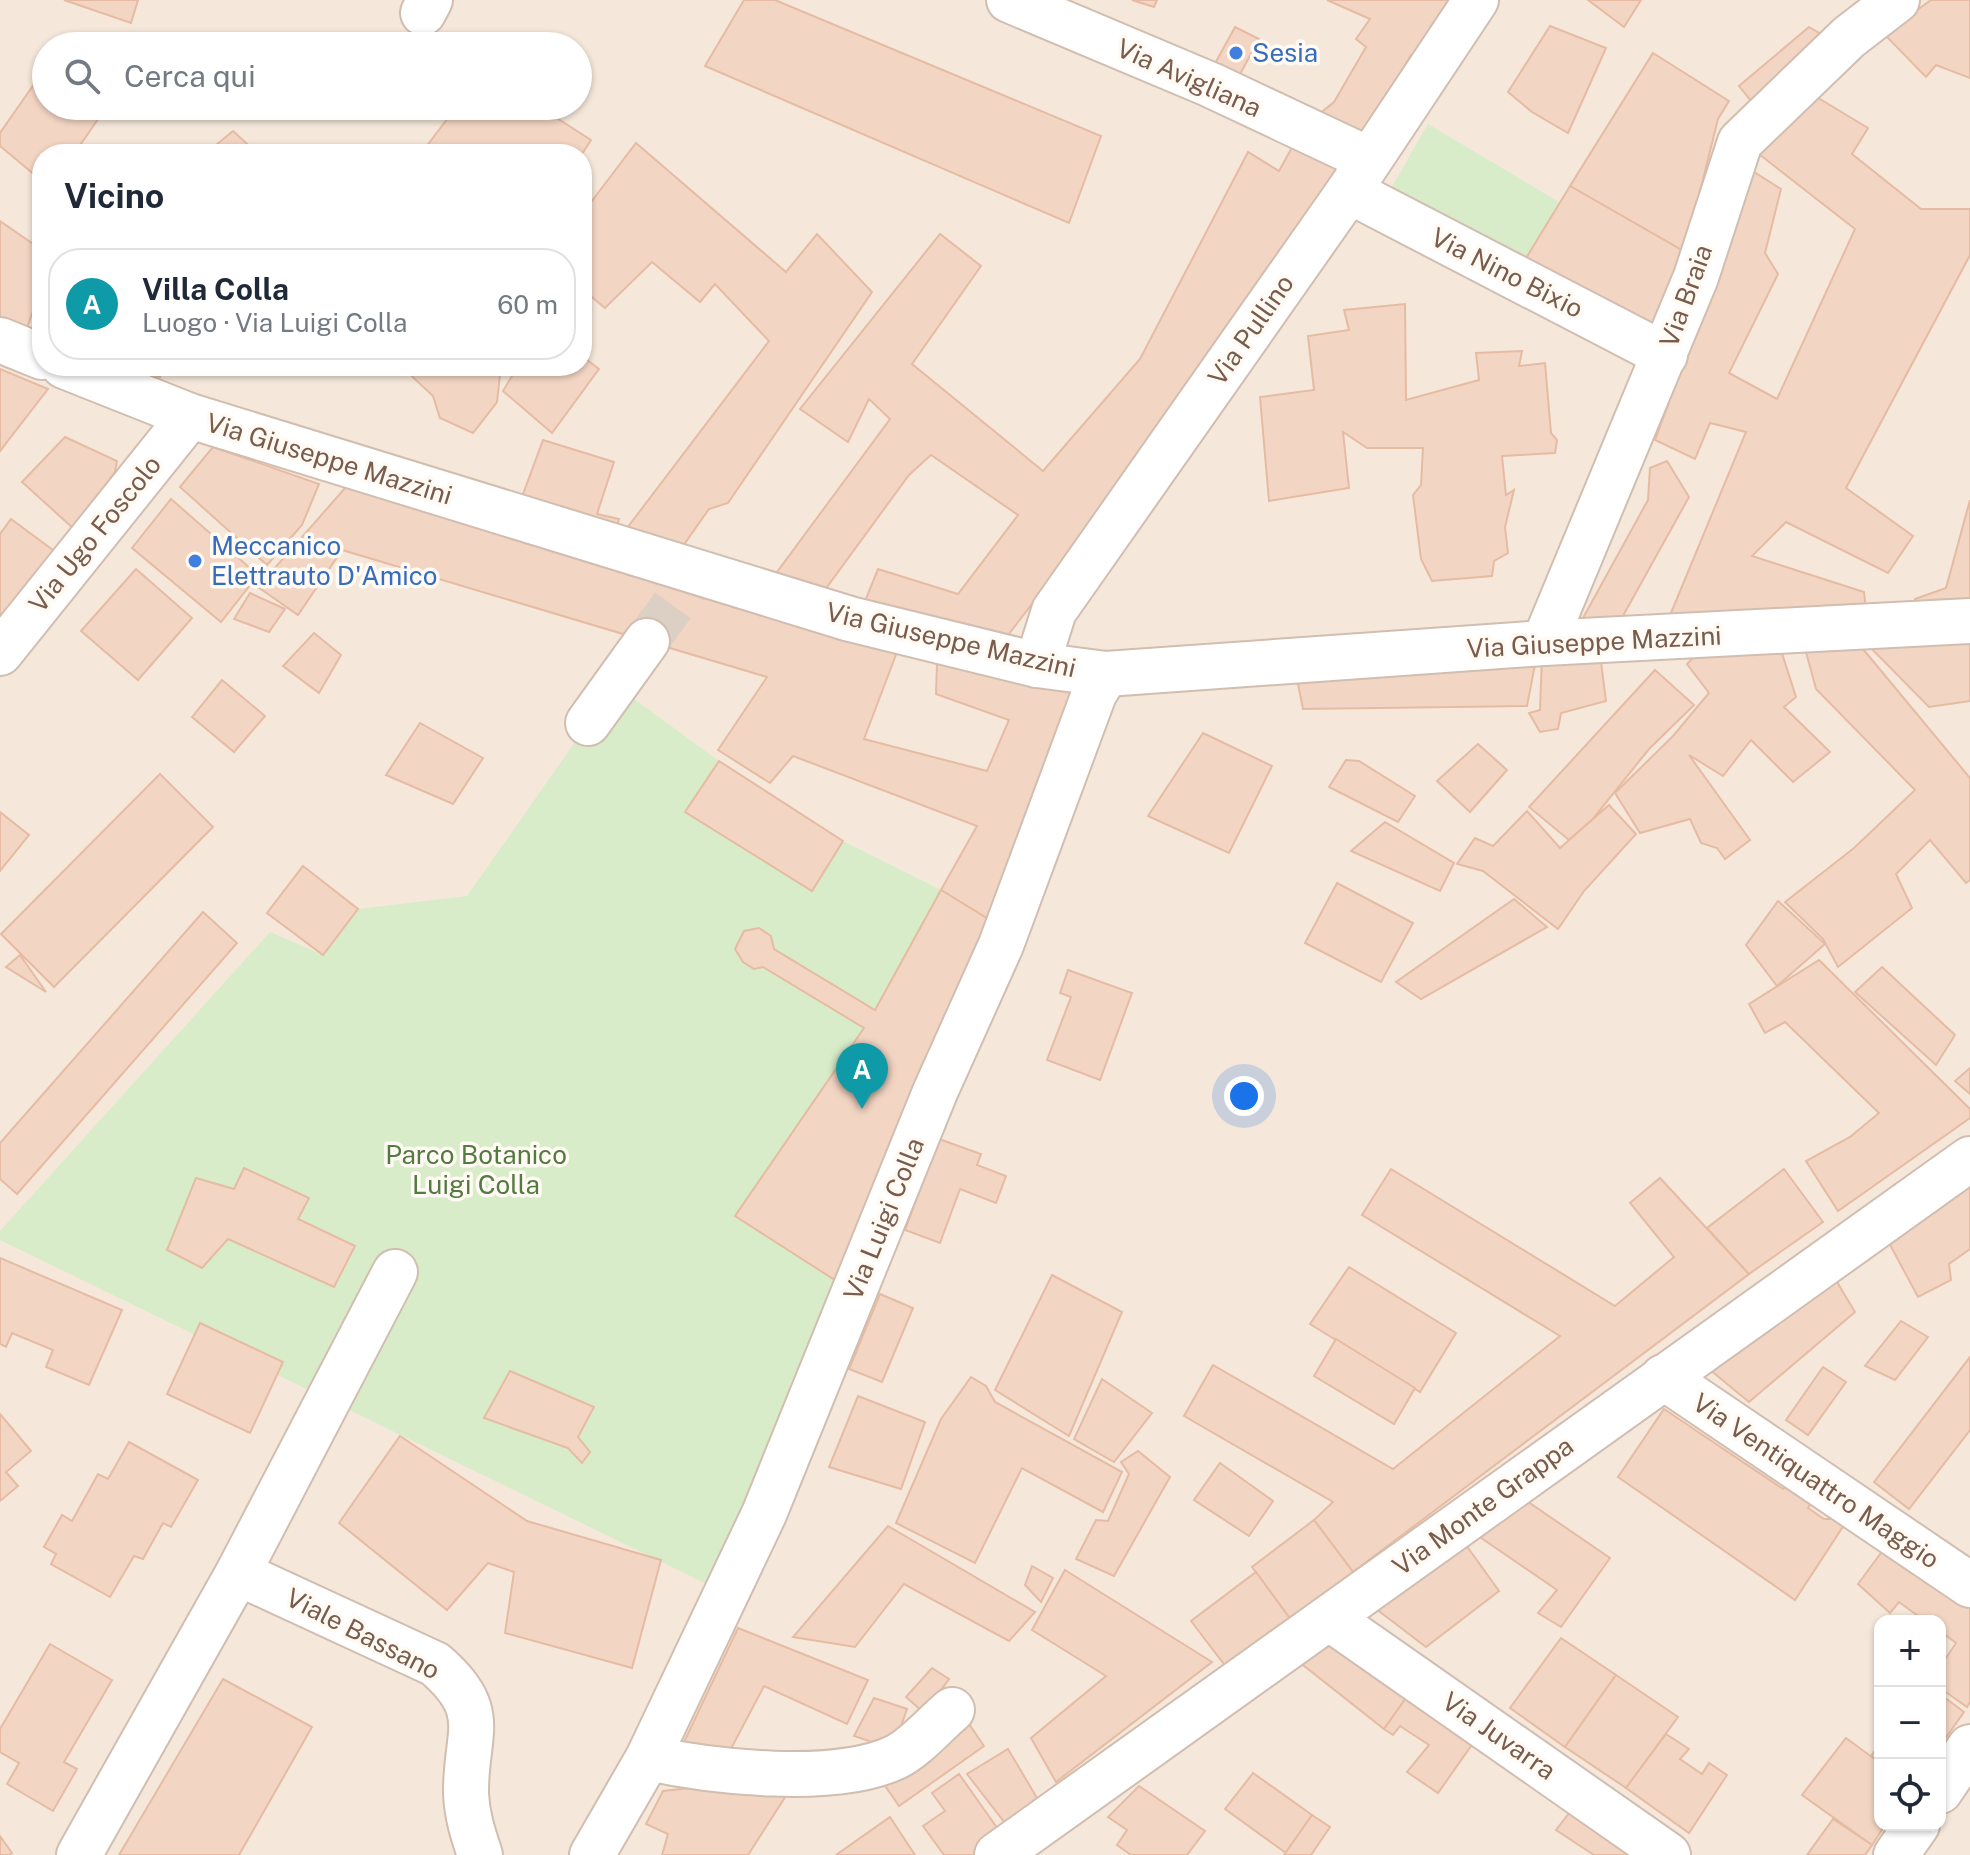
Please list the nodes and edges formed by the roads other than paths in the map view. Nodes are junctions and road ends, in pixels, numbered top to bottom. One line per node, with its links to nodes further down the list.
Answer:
1 (1009, 0): 4 (street, Via Avigliana)
2 (1476, 0): 4 (street, Via Pullino)
3 (1897, 0): 7 (street, Via Braia)
4 (1358, 175): 7 (street, Via Nino Bixio); 14 (street, Via Pullino)
5 (0, 340): 6 (street)
6 (32, 353)
7 (1665, 355): 12 (street, Via Braia)
8 (89, 376): 9 (street, Via Giuseppe Mazzini)
9 (190, 416): 13 (street, Via Ugo Foscolo); 14 (street, Via Giuseppe Mazzini)
10 (1970, 621): 12 (street, Via Giuseppe Mazzini)
11 (647, 641): 16 (street)
12 (1544, 643): 15 (street, Via Giuseppe Mazzini)
13 (0, 653)
14 (1037, 665): 15 (street, Via Giuseppe Mazzini)
15 (1106, 674): 25 (street, Via Luigi Colla)
16 (588, 723)
17 (1970, 1159): 19 (street, Via Monte Grappa)
18 (395, 1272): 20 (street)
19 (1663, 1377): 21 (street, Via Ventiquattro Maggio); 22 (street, Via Monte Grappa)
20 (238, 1573): 29 (street); 30 (street, Viale Bassano)
21 (1970, 1585)
22 (1329, 1618): 28 (street, Via Monte Grappa); 32 (street, Via Juvarra)
23 (952, 1710): 25 (street)
24 (1970, 1747): 26 (street)
25 (648, 1758): 31 (street, Via Luigi Colla)
26 (1946, 1782)
27 (1913, 1831): 33 (street)
28 (1024, 1848)
29 (79, 1855)
30 (480, 1855)
31 (592, 1855)
32 (1668, 1855)
33 (1896, 1855)

